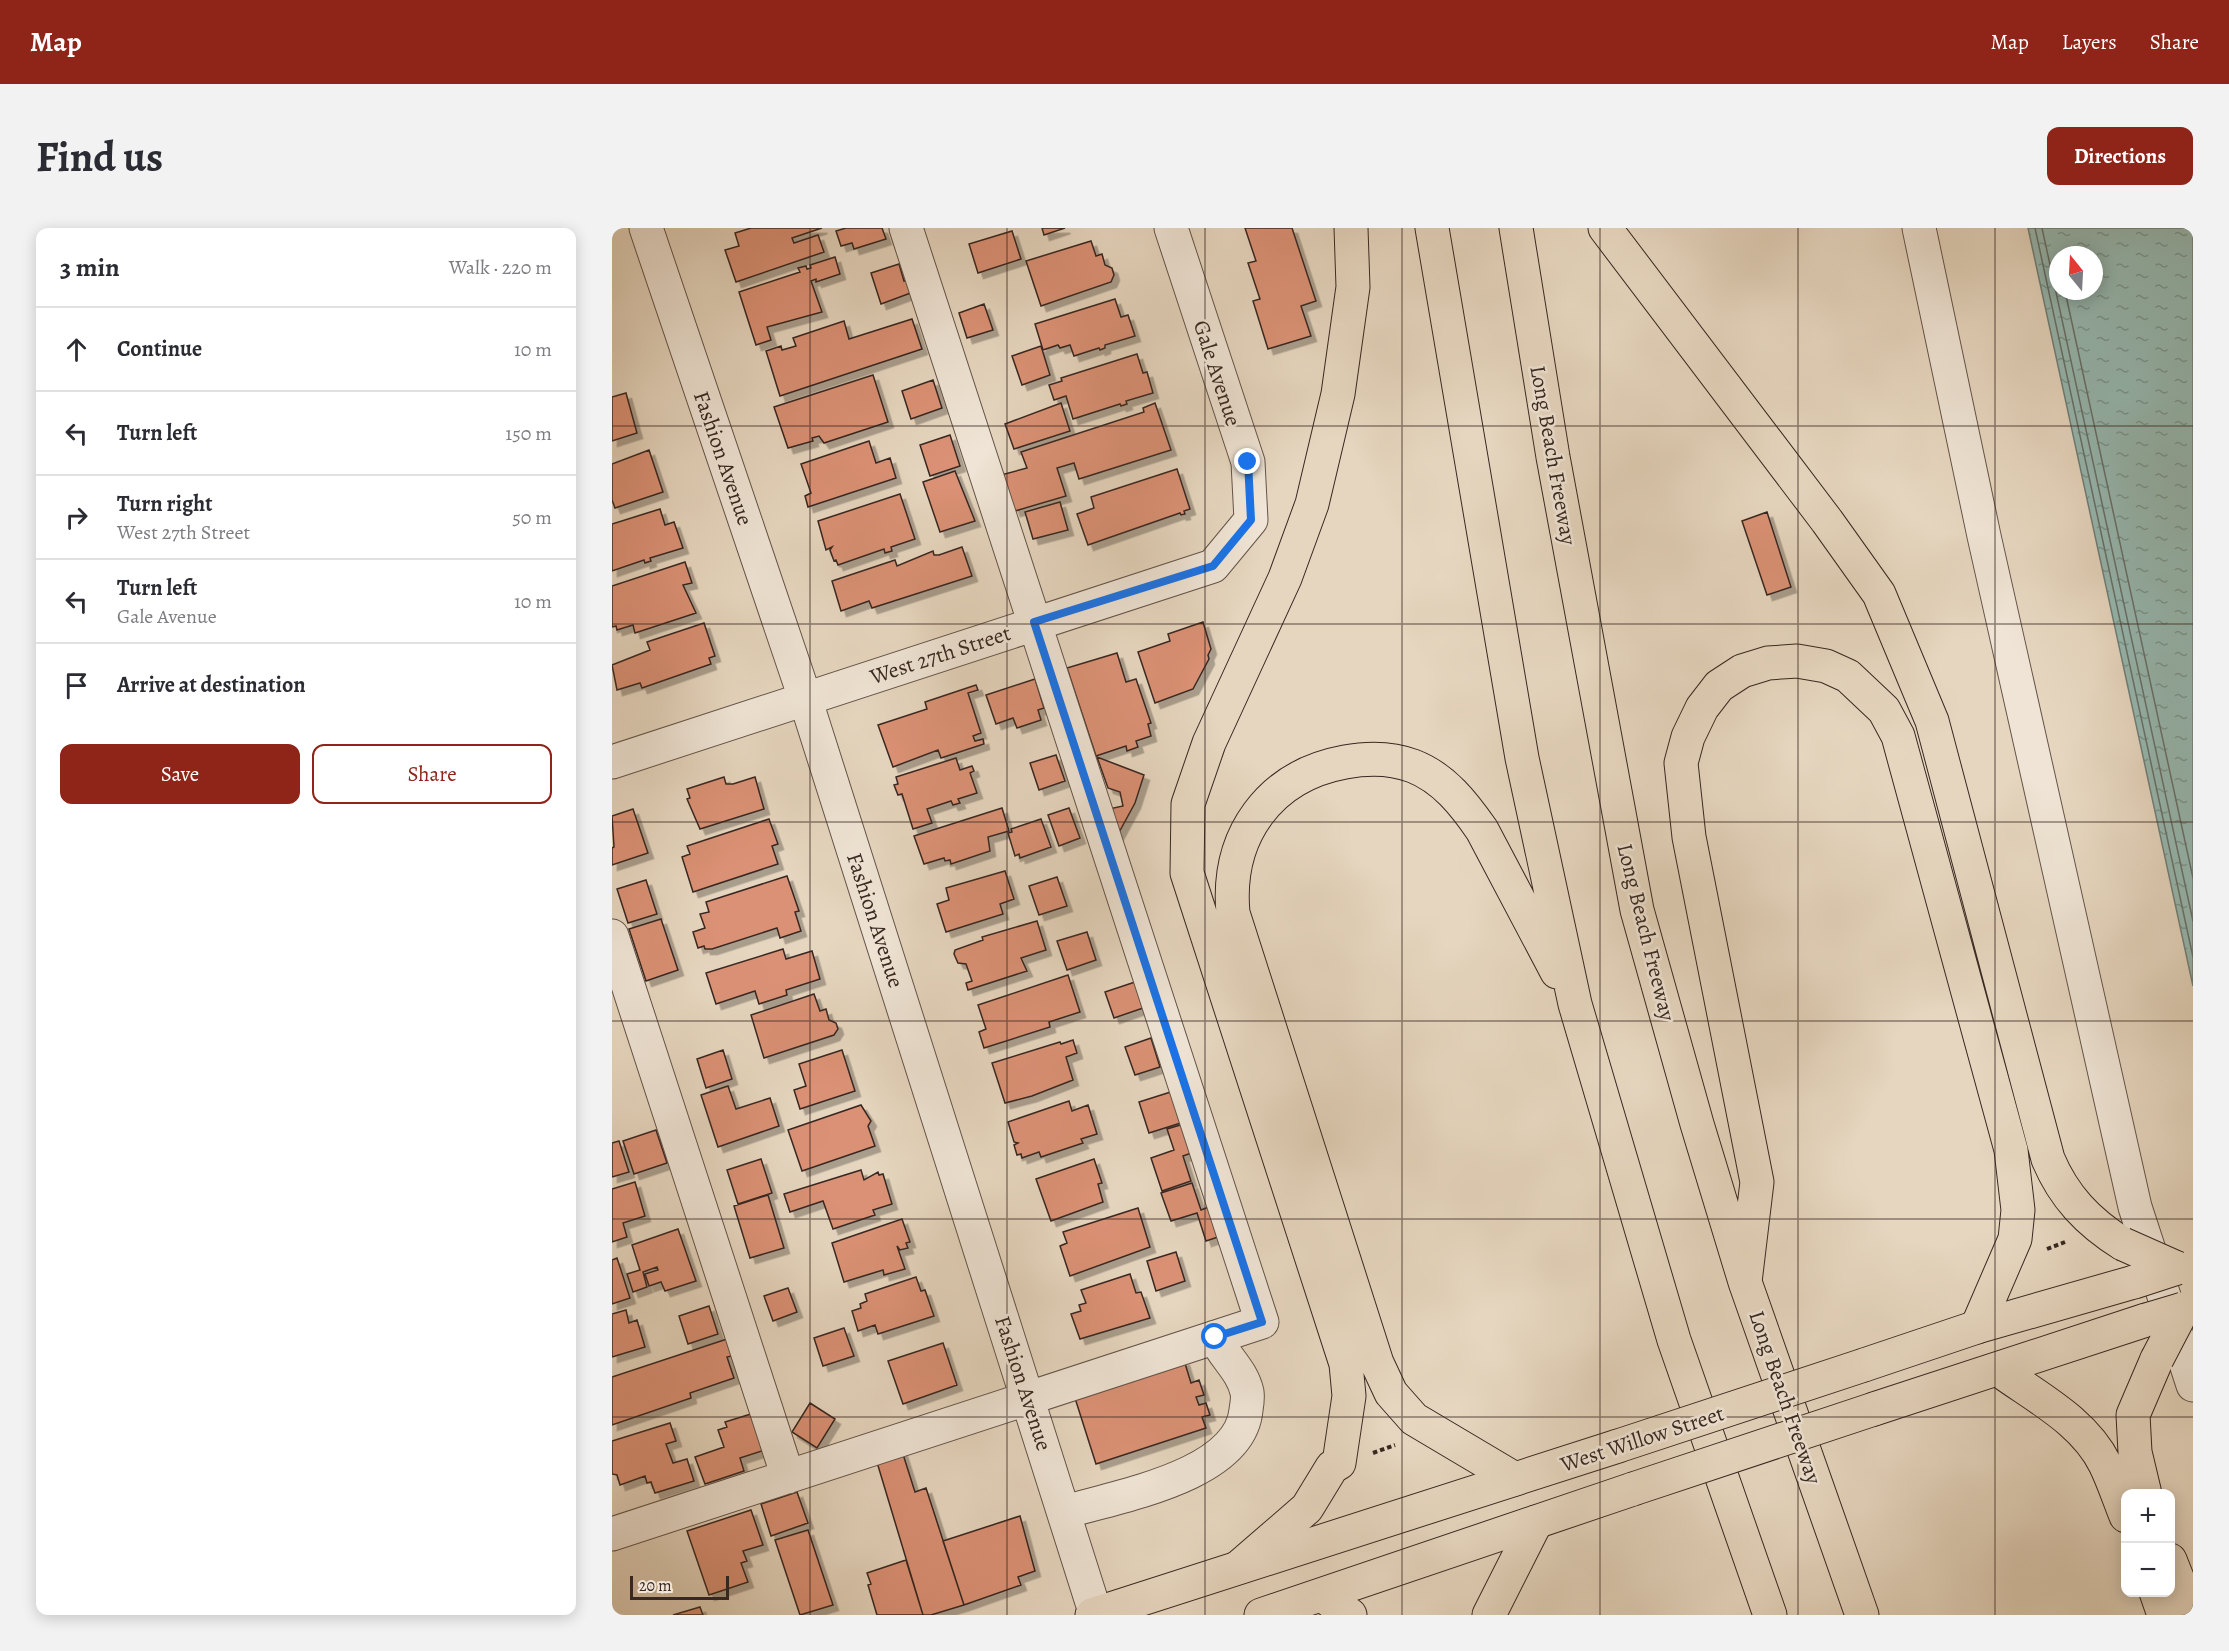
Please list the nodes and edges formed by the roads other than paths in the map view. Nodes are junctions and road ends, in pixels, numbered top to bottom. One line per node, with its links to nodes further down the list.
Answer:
1 (646, 228): 11 (street, Fashion Avenue)
2 (906, 228): 10 (street)
3 (1171, 228): 9 (street, Gale Avenue)
4 (1351, 228): 31 (main road)
5 (1432, 228): 14 (main road)
6 (1516, 228): 16 (main road, Long Beach Freeway)
7 (1605, 228): 15 (main road, bridge)
8 (1919, 228): 21 (street)
9 (1251, 520): 10 (street, West 27th Street)
10 (1034, 622): 11 (street, West 27th Street); 19 (street)
11 (805, 698): 12 (street, West 27th Street); 22 (street, Fashion Avenue)
12 (612, 762)
13 (612, 936): 23 (street)
14 (1575, 1004): 24 (main road); 28 (main road)
15 (2185, 1266): 18 (main road, West Willow Street, bridge)
16 (1746, 1281): 18 (main road); 41 (main road, Long Beach Freeway)
17 (2188, 1307): 20 (main road, West Willow Street, bridge); 25 (main road, bridge)
18 (1977, 1328): 24 (main road, West Willow Street, bridge)
19 (1215, 1337): 22 (street); 27 (street)
20 (1999, 1370): 26 (main road); 29 (main road, West Willow Street, bridge)
21 (2193, 1385)
22 (1029, 1398): 23 (street); 27 (street, Fashion Avenue)
23 (788, 1477): 30 (street)
24 (1515, 1479): 31 (main road, West Willow Street)
25 (2144, 1489)
26 (2121, 1504)
27 (1065, 1512): 35 (street, Fashion Avenue)
28 (1735, 1520): 39 (main road); 40 (main road)
29 (1536, 1522): 33 (main road, West Willow Street); 38 (main road)
30 (612, 1534)
31 (1240, 1566): 35 (main road, West Willow Street)
32 (2175, 1572): 43 (main road)
33 (1322, 1595): 36 (main road, West Willow Street); 37 (main road)
34 (2157, 1597): 42 (main road)
35 (1095, 1615)
36 (1261, 1615)
37 (1350, 1615)
38 (1489, 1615)
39 (1745, 1615)
40 (1770, 1615)
41 (1862, 1615)
42 (2164, 1615)
43 (2192, 1615)

